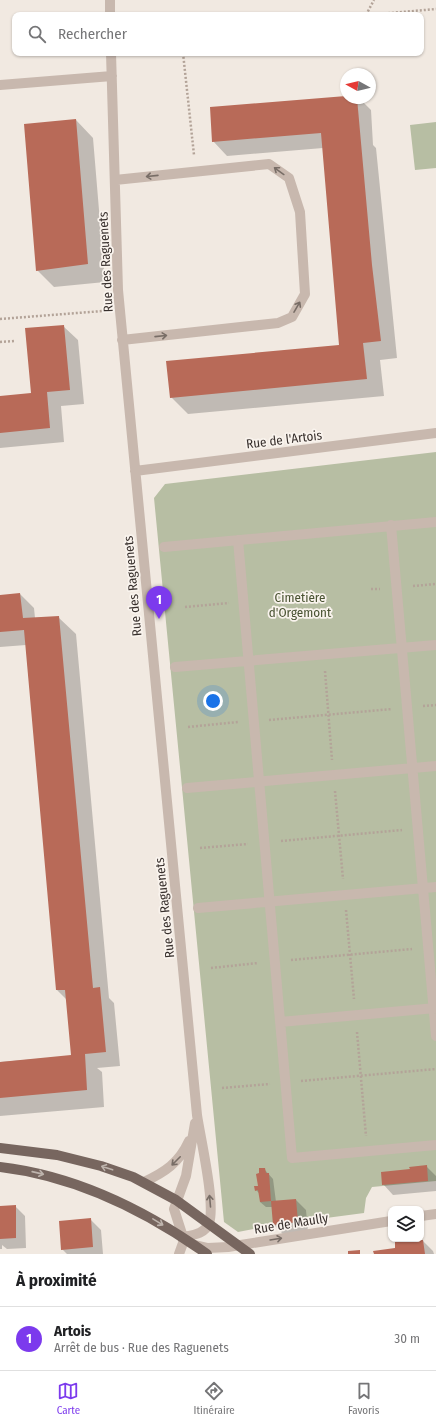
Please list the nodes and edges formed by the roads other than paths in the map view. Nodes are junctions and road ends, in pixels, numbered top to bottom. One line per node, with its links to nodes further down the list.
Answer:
1 (110, 0): 2 (street)
2 (110, 12)
3 (111, 56): 4 (street, Rue des Raguenets)
4 (112, 76): 5 (street); 6 (street, Rue des Raguenets)
5 (0, 85)
6 (115, 180): 7 (street, Rue des Raguenets); 7 (street, one-way to 6)
7 (122, 340): 9 (street, Rue des Raguenets)
8 (436, 433): 9 (street, Rue de l'Artois)
9 (135, 471): 29 (street, Rue des Raguenets)
10 (436, 522): 11 (street)
11 (391, 525): 12 (street); 15 (street)
12 (238, 540): 13 (street); 16 (street)
13 (164, 546)
14 (436, 645): 15 (street)
15 (402, 648): 16 (street); 19 (street)
16 (248, 661): 17 (street); 20 (street)
17 (175, 667)
18 (436, 766): 19 (street)
19 (412, 768): 20 (street); 23 (street)
20 (259, 781): 21 (street); 24 (street)
21 (187, 788)
22 (436, 887): 23 (street)
23 (423, 888): 24 (street); 26 (street)
24 (269, 901): 25 (street); 27 (street)
25 (198, 908)
26 (435, 1008): 27 (street); 28 (street)
27 (280, 1022): 31 (street)
28 (436, 1036)
29 (197, 1114): 30 (street, Rue des Raguenets); 39 (street, Rue des Raguenets, one-way to 29)
30 (194, 1128): 34 (street, Rue des Raguenets, one-way to 34); 35 (street, Rue des Raguenets)
31 (436, 1145)
32 (0, 1148): 34 (main road, one-way to 32)
33 (0, 1167): 40 (main road, one-way to 40)
34 (144, 1182): 35 (main road)
35 (176, 1200): 39 (main road); 40 (street)
36 (436, 1214): 37 (street)
37 (424, 1216)
38 (388, 1221): 42 (street, Rue de Maully, one-way to 38)
39 (209, 1224): 40 (street); 42 (main road)
40 (183, 1237): 41 (main road); 43 (street)
41 (195, 1245): 42 (street, Rue de Maully); 44 (main road)
42 (238, 1245): 45 (main road)
43 (179, 1254)
44 (207, 1254)
45 (250, 1254)

